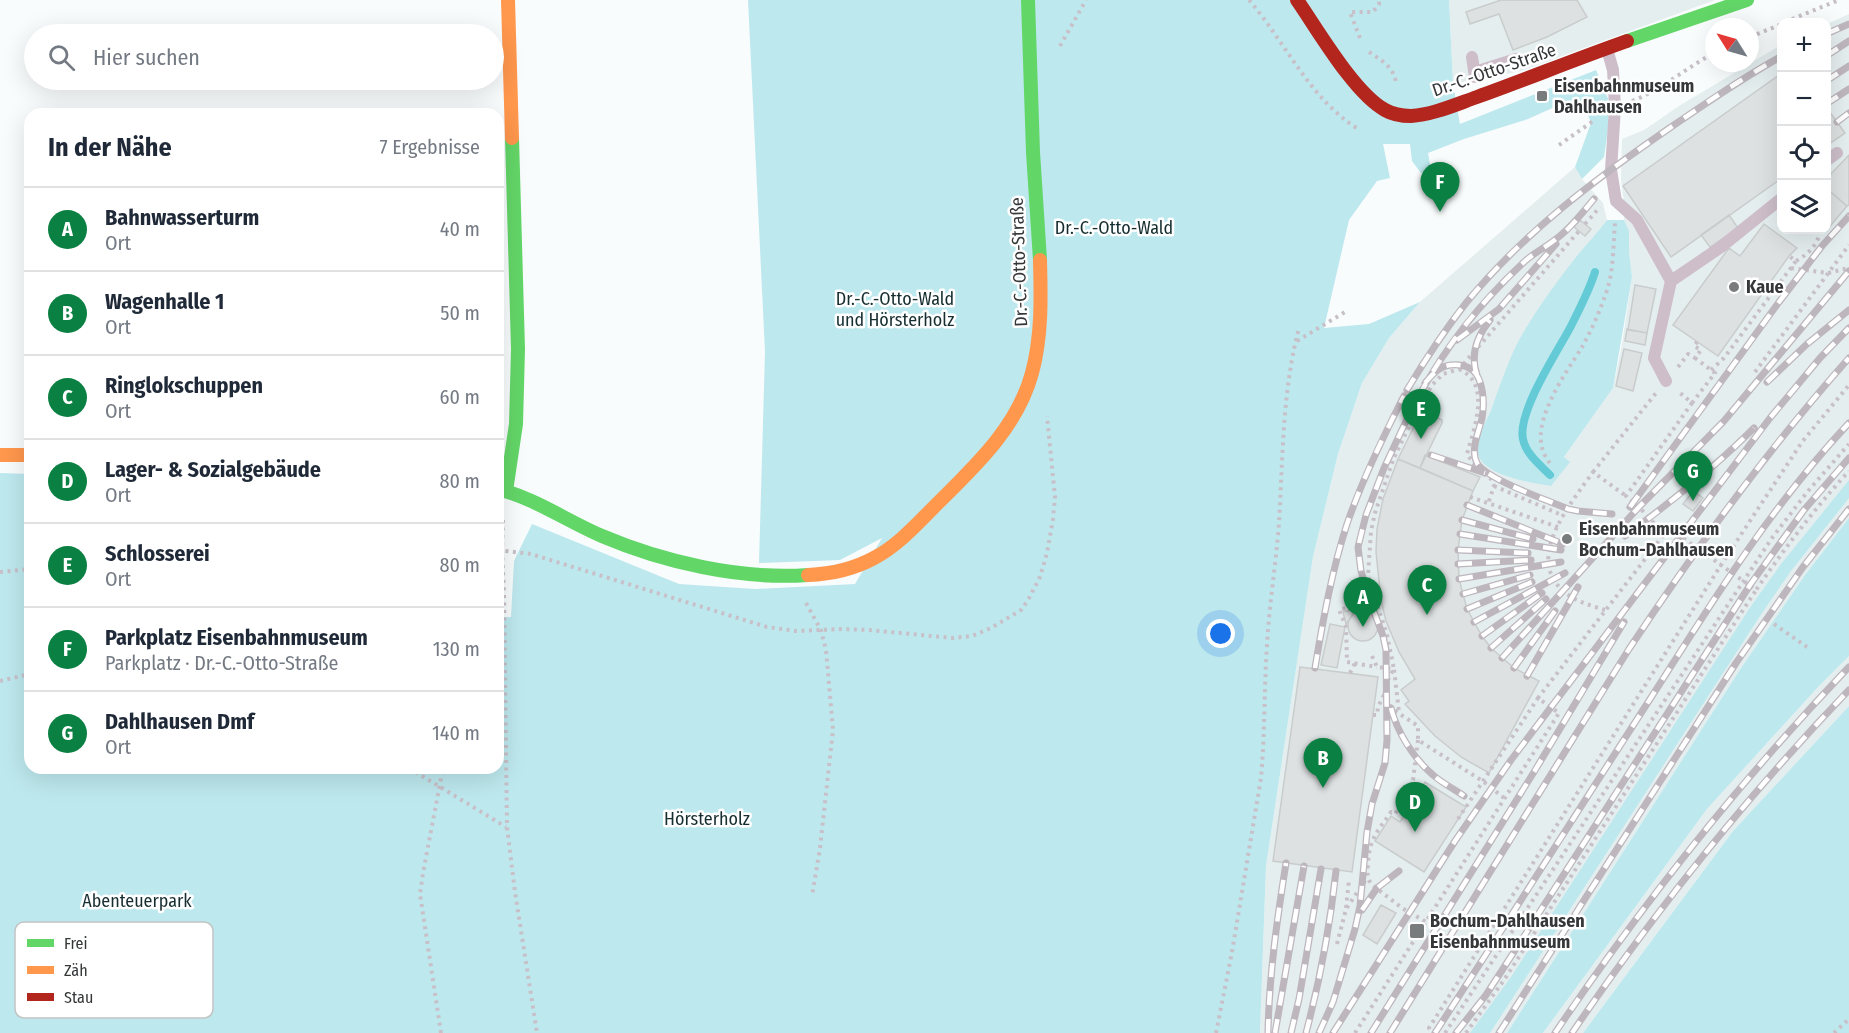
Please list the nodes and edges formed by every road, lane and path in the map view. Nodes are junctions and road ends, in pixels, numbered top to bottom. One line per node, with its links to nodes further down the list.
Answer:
1 (508, 0): 53 (street)
2 (1028, 0): 55 (street, Dr.-C.-Otto-Straße)
3 (1249, 0): 21 (path)
4 (1297, 0): 20 (street)
5 (1379, 0): 11 (path)
6 (1747, 0): 13 (street, Dr.-C.-Otto-Straße)
7 (1839, 0): 8 (path)
8 (1795, 18)
9 (1777, 26): 10 (path)
10 (1759, 33)
11 (1360, 39)
12 (1364, 48): 20 (path)
13 (1607, 48): 18 (street, Dr.-C.-Otto-Straße); 19 (lane)
14 (1472, 57): 17 (lane)
15 (1516, 58): 17 (lane)
16 (1705, 58): 19 (path)
17 (1474, 72): 18 (lane)
18 (1478, 96): 20 (street, Dr.-C.-Otto-Straße)
19 (1615, 107): 22 (path); 35 (lane)
20 (1398, 115)
21 (1345, 121)
22 (1559, 145)
23 (1837, 153): 24 (lane)
24 (1831, 158)
25 (1777, 202): 35 (lane)
26 (1616, 212): 50 (path)
27 (1579, 231): 41 (path)
28 (1820, 234): 31 (path)
29 (1849, 245): 34 (path)
30 (1789, 256): 31 (path)
31 (1796, 261): 32 (path)
32 (1791, 268): 34 (path); 42 (path)
33 (1849, 268): 34 (path)
34 (1828, 273): 43 (path)
35 (1671, 280): 44 (lane)
36 (1345, 312): 38 (path)
37 (1299, 328): 38 (path)
38 (1296, 341): 101 (path)
39 (1697, 342): 40 (path)
40 (1695, 358): 42 (path); 44 (path)
41 (1459, 369): 54 (path); 69 (path)
42 (1711, 370): 46 (path)
43 (1755, 372)
44 (1666, 381): 46 (path); 52 (path)
45 (1849, 385): 63 (path)
46 (1692, 403): 56 (path)
47 (1849, 444): 66 (path)
48 (0, 454): 49 (street)
49 (24, 455)
50 (1550, 463)
51 (1849, 471): 67 (path)
52 (1593, 472): 56 (path); 59 (path)
53 (504, 481)
54 (1494, 486): 58 (path); 59 (path)
55 (504, 491)
56 (1626, 496): 61 (path)
57 (1470, 497): 58 (path)
58 (1488, 504): 60 (path)
59 (1564, 516): 60 (path)
60 (1558, 527): 70 (path)
61 (1664, 534): 63 (path); 70 (path)
62 (504, 551): 94 (path)
63 (1721, 565): 66 (path); 103 (path)
64 (24, 570): 65 (path)
65 (0, 572)
66 (1743, 580): 67 (path); 104 (path)
67 (1756, 590): 105 (path)
68 (504, 594): 91 (path)
69 (1374, 600): 74 (path); 76 (path)
70 (1605, 610): 81 (path)
71 (1774, 624): 72 (path)
72 (1807, 647)
73 (1372, 656): 75 (path)
74 (1355, 663): 75 (path); 77 (path)
75 (1377, 667): 76 (path)
76 (1394, 669): 80 (path); 82 (path)
77 (1350, 674)
78 (24, 675): 79 (path)
79 (0, 681)
80 (1384, 695): 82 (path); 83 (path)
81 (1539, 698): 87 (path); 89 (path)
82 (1399, 713): 84 (path)
83 (1373, 715)
84 (1418, 740): 87 (path); 92 (path)
85 (418, 774): 88 (path)
86 (442, 774): 88 (path)
87 (1484, 782): 89 (path); 90 (path)
88 (439, 787): 91 (path); 99 (path)
89 (1504, 798): 96 (path)
90 (1458, 819)
91 (507, 827): 100 (path)
92 (1367, 878): 95 (path); 96 (path)
93 (1349, 880): 95 (path)
94 (812, 896)
95 (1346, 909): 97 (path)
96 (1426, 922): 102 (path)
97 (1337, 944)
98 (1849, 1019): 106 (path)
99 (441, 1033)
100 (537, 1033)
101 (1216, 1033)
102 (1355, 1033)
103 (1436, 1033)
104 (1445, 1033)
105 (1466, 1033)
106 (1834, 1033)

